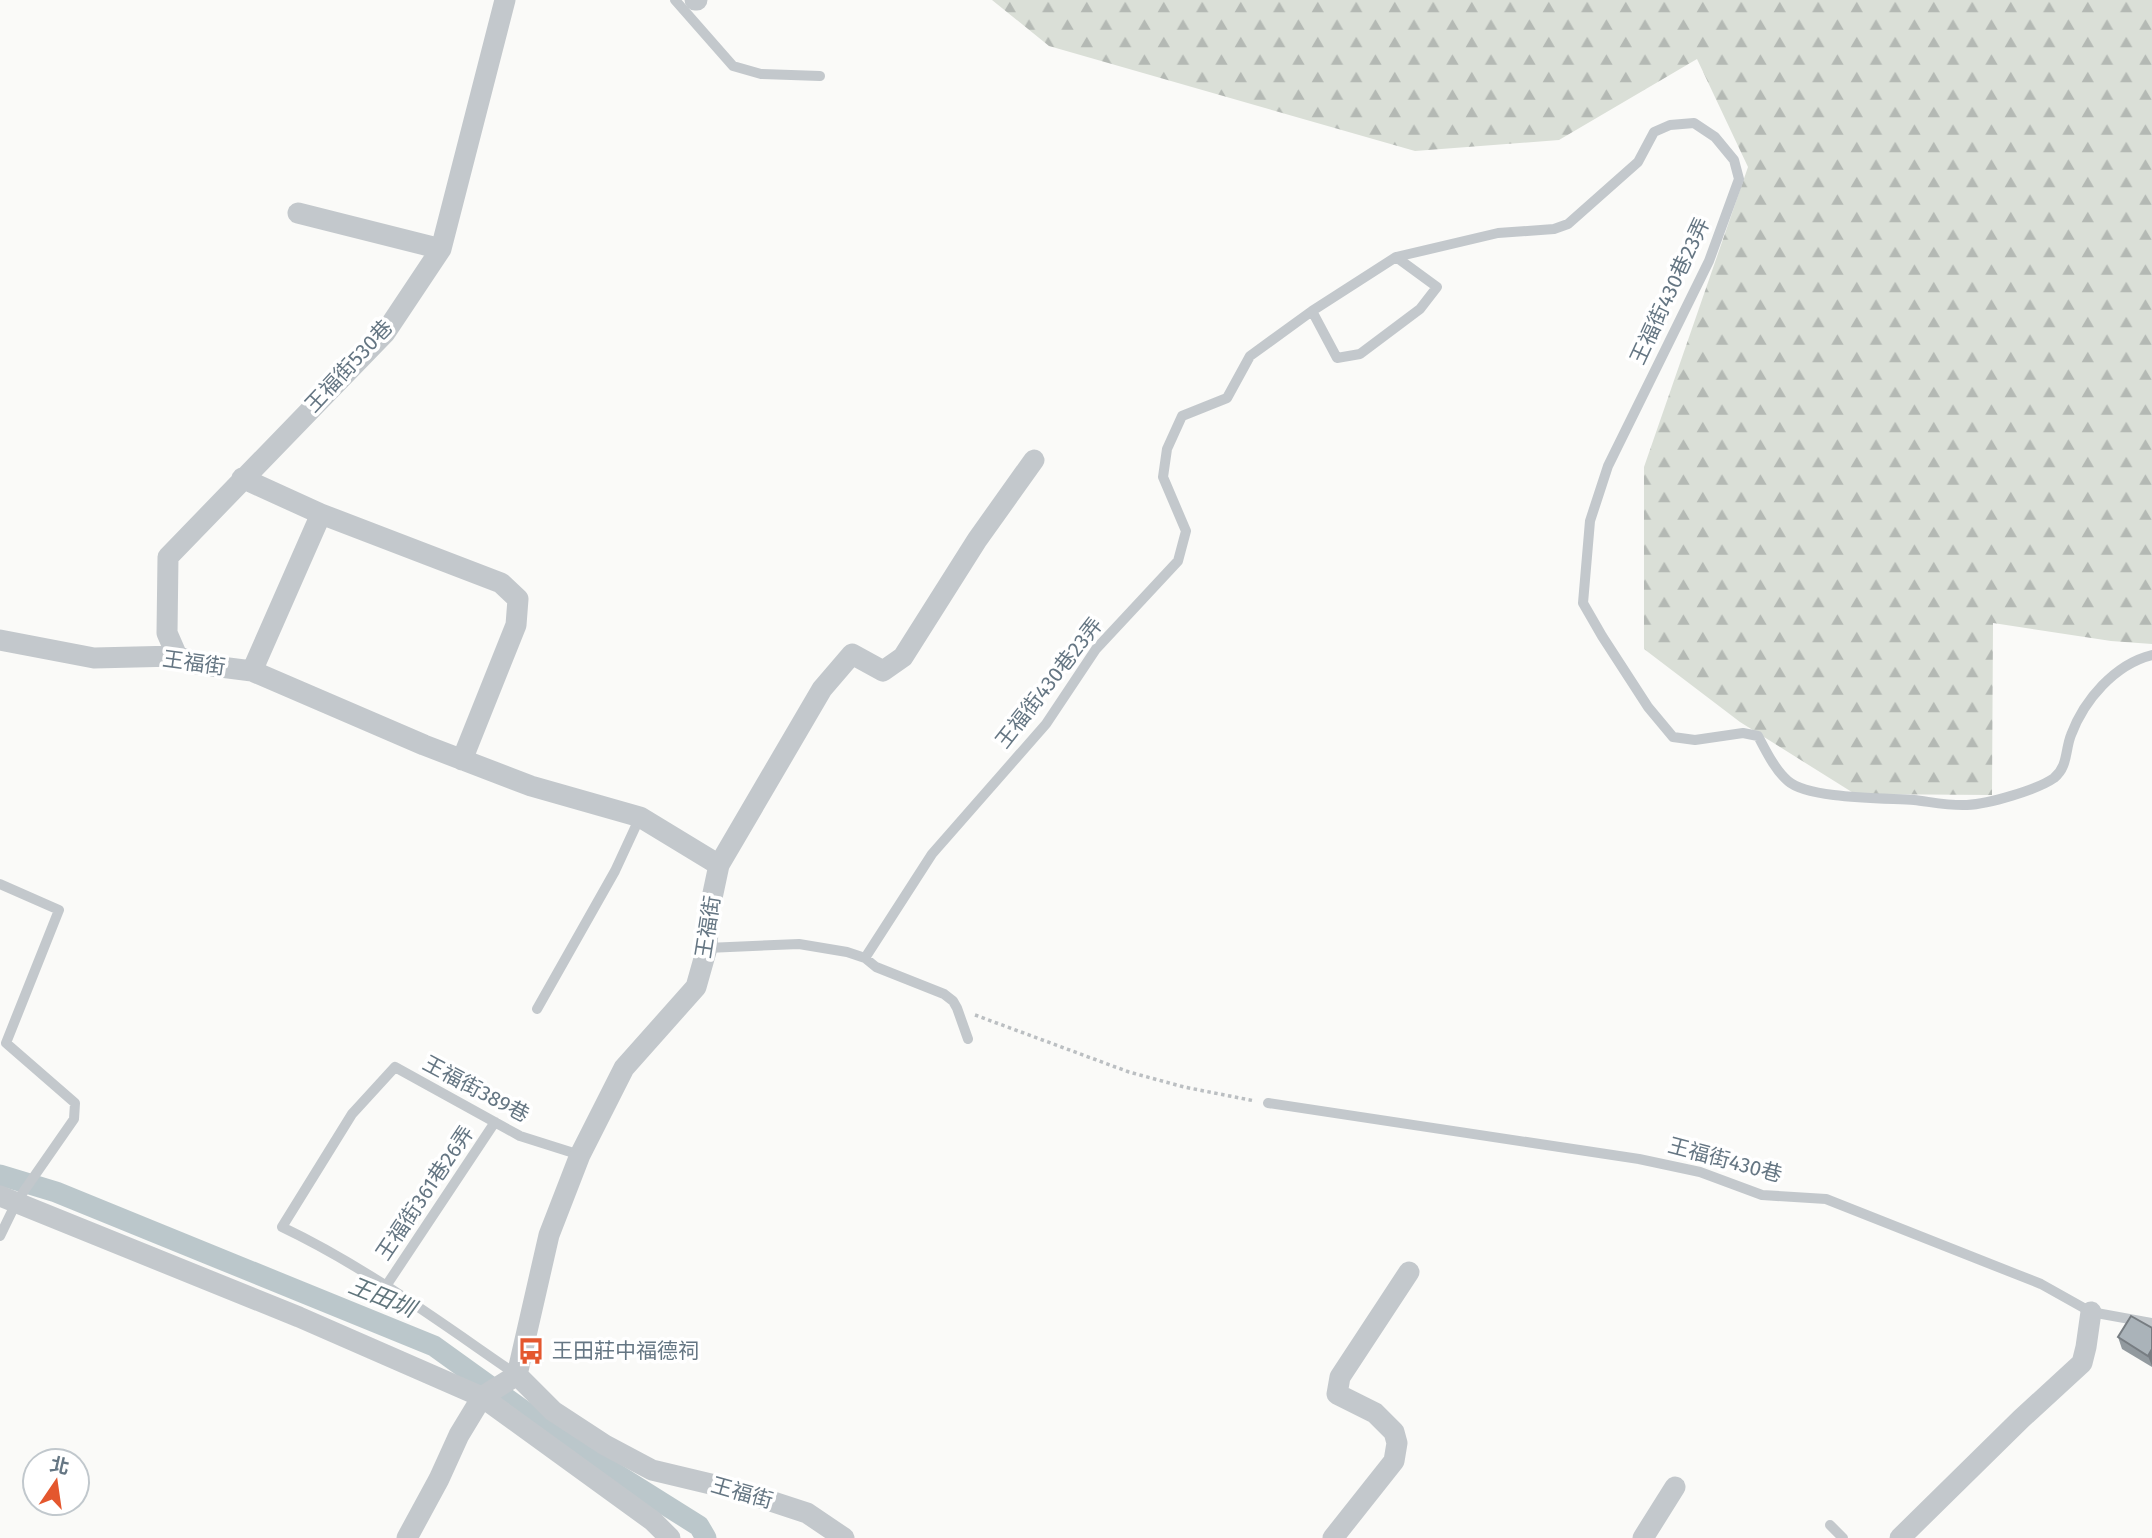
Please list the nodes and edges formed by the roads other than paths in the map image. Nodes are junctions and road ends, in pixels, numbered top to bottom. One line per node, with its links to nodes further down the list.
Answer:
1 (505, 0): 5 (street, 王福街530巷)
2 (675, 0): 3 (lane)
3 (820, 76)
4 (298, 213): 5 (street)
5 (441, 249): 9 (street, 王福街530巷)
6 (1396, 257): 7 (lane, 王福街430巷23弄); 7 (lane); 12 (lane, 王福街430巷23弄)
7 (1312, 312): 20 (lane, 王福街430巷23弄)
8 (1034, 460): 17 (street)
9 (242, 478): 10 (street); 13 (street, 王福街530巷)
10 (321, 514): 14 (street); 15 (street)
11 (0, 640): 13 (street, 王福街)
12 (2152, 655)
13 (177, 656): 14 (street, 王福街)
14 (252, 671): 15 (street, 王福街)
15 (462, 760): 16 (street, 王福街)
16 (640, 817): 17 (street, 王福街); 21 (lane)
17 (719, 865): 19 (street, 王福街)
18 (0, 884): 26 (lane)
19 (707, 948): 20 (lane); 25 (street, 王福街)
20 (865, 958): 22 (lane)
21 (537, 1009)
22 (968, 1039)
23 (1268, 1104): 30 (lane, 王福街430巷)
24 (495, 1122): 25 (lane, 王福街389巷); 29 (lane, 王福街361巷26弄); 29 (lane, 王福街389巷)
25 (580, 1154): 32 (street, 王福街)
26 (9, 1198): 27 (lane); 33 (street)
27 (0, 1236)
28 (1409, 1272): 39 (street)
29 (386, 1286): 32 (lane)
30 (2091, 1312): 31 (lane, 王福街430巷); 42 (street)
31 (2152, 1323)
32 (517, 1375): 33 (street); 38 (street, 王福街)
33 (482, 1397): 36 (street); 37 (street)
34 (1675, 1487): 40 (street)
35 (1830, 1525): 41 (lane)
36 (407, 1538)
37 (670, 1538)
38 (844, 1538)
39 (1334, 1538)
40 (1643, 1538)
41 (1843, 1538)
42 (1900, 1538)

